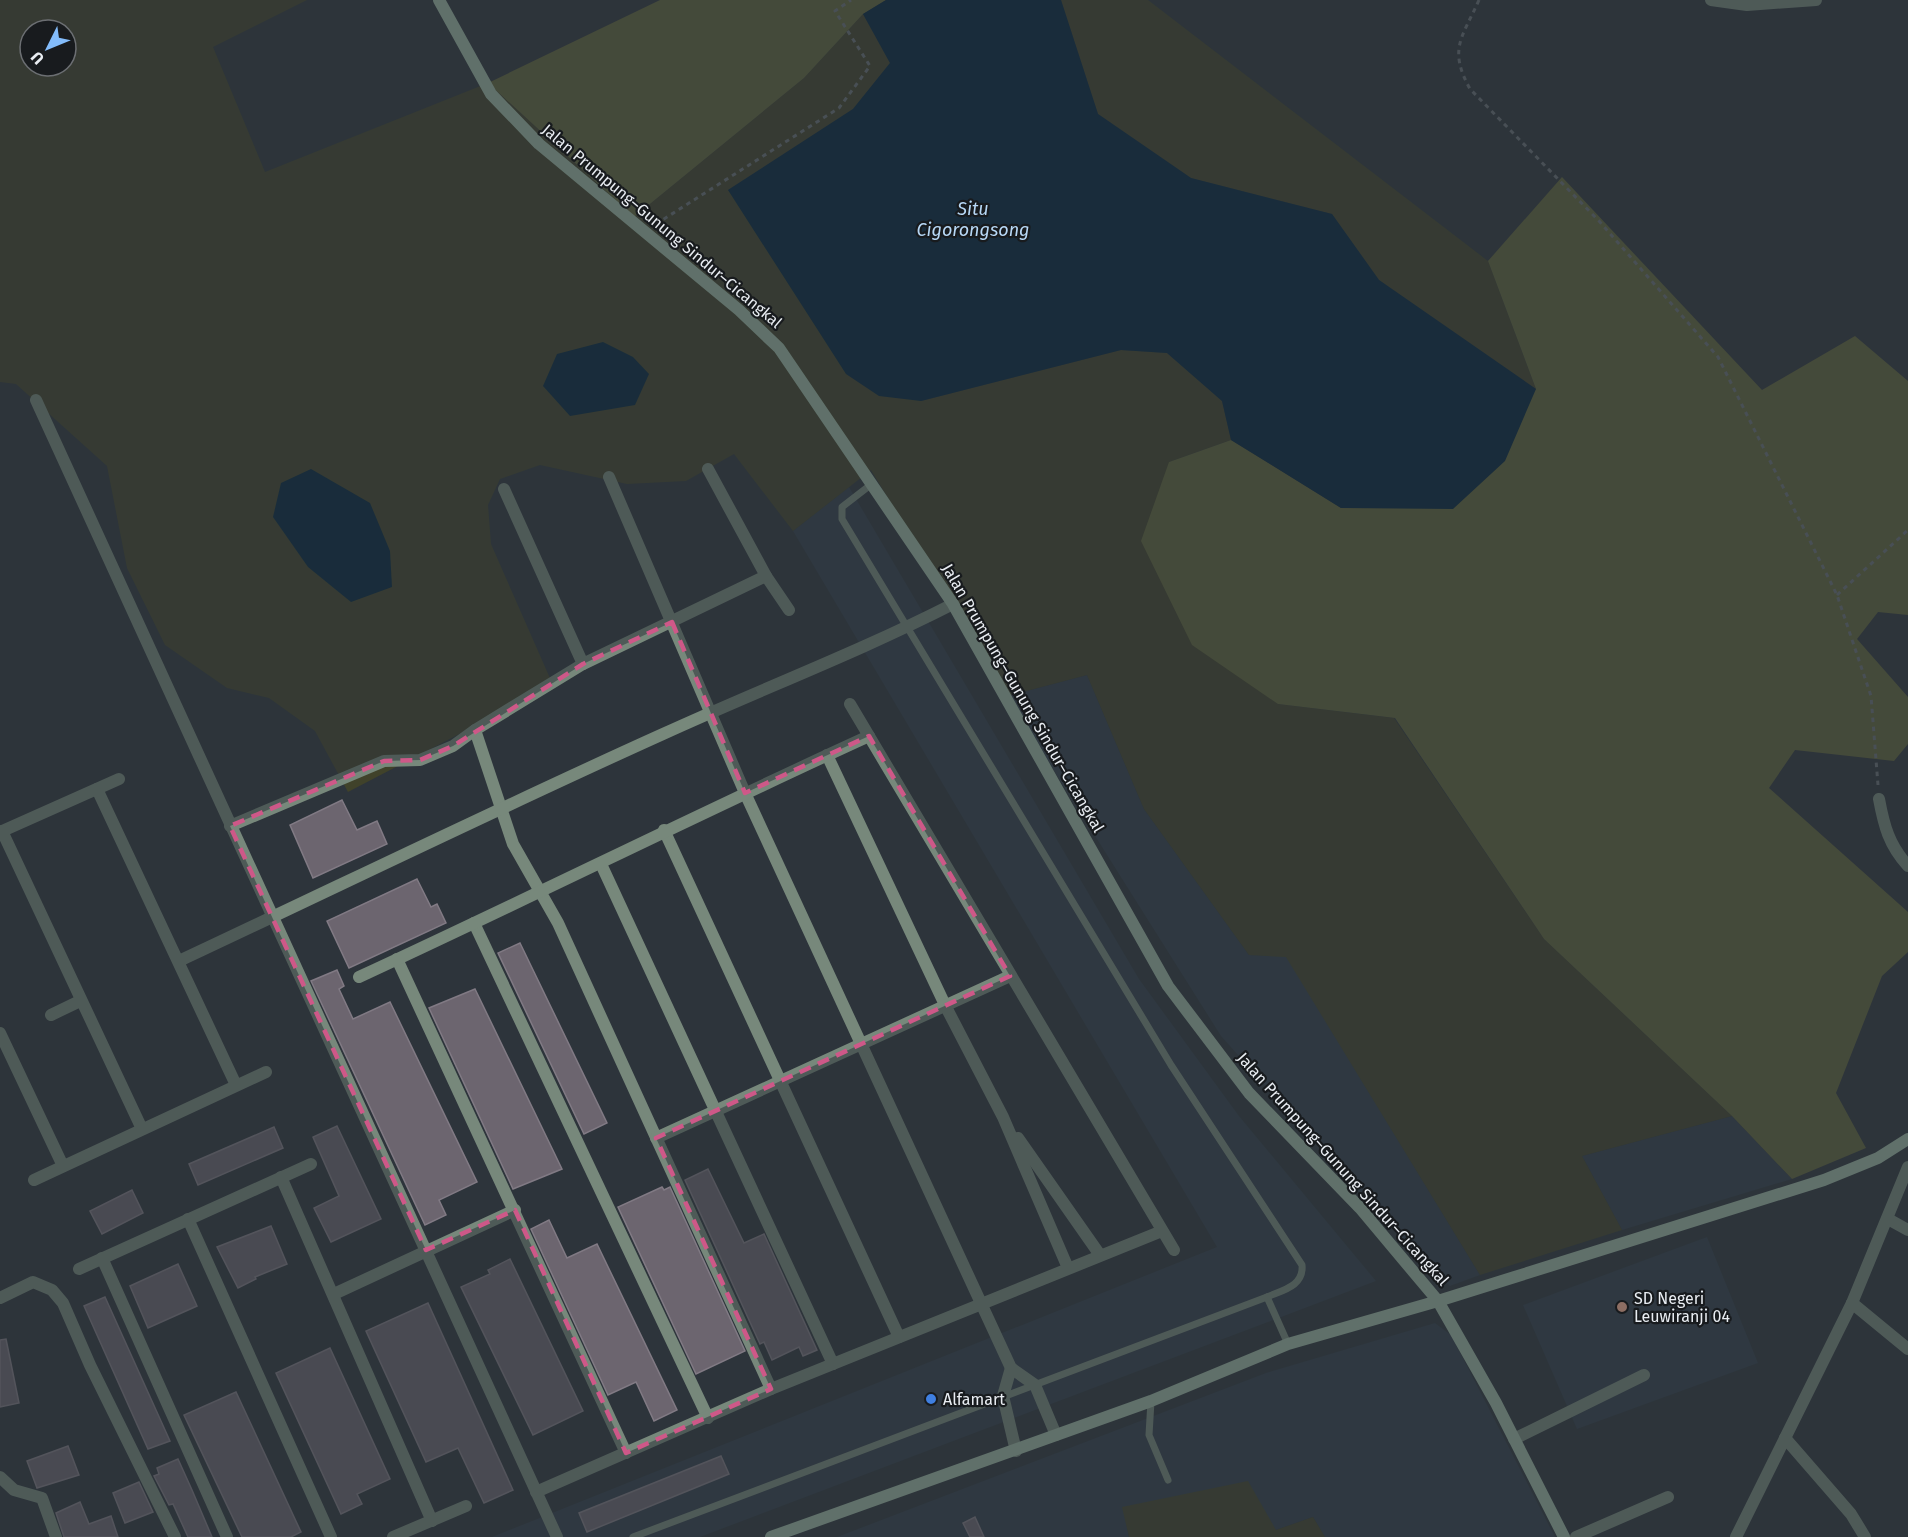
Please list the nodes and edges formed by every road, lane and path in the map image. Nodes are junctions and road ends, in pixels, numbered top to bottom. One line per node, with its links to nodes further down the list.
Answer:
1 (439, 0): 6 (main road, Jalan Prumpung–Gunung Sindur–Cicangkal)
2 (851, 0): 6 (path)
3 (1479, 0): 14 (path)
4 (1711, 0): 5 (street)
5 (1816, 0)
6 (644, 232): 10 (main road, Jalan Prumpung–Gunung Sindur–Cicangkal)
7 (36, 400): 30 (street)
8 (708, 469): 13 (street)
9 (609, 477): 17 (street)
10 (873, 483): 15 (main road, Jalan Prumpung–Gunung Sindur–Cicangkal); 18 (lane)
11 (504, 489): 19 (street)
12 (1908, 530): 14 (path)
13 (766, 576): 16 (street); 17 (street)
14 (1837, 595): 28 (path)
15 (953, 604): 18 (street); 74 (main road, Jalan Prumpung–Gunung Sindur–Cicangkal)
16 (789, 610)
17 (672, 622): 19 (street); 21 (street)
18 (907, 627): 21 (street); 73 (lane)
19 (583, 663): 22 (street)
20 (850, 704): 23 (street)
21 (710, 712): 27 (street); 29 (street)
22 (475, 730): 29 (street); 30 (street)
23 (869, 736): 24 (street); 40 (street)
24 (827, 755): 27 (street); 43 (street)
25 (119, 779): 26 (street)
26 (98, 789): 32 (street); 39 (street)
27 (746, 793): 31 (street); 46 (street)
28 (1879, 799): 34 (street)
29 (499, 808): 35 (street); 36 (street)
30 (230, 826): 36 (street)
31 (664, 830): 33 (street); 48 (street)
32 (1, 832): 42 (street)
33 (601, 864): 35 (street); 50 (street)
34 (1908, 866)
35 (539, 892): 37 (street); 53 (street)
36 (272, 917): 39 (street); 65 (street)
37 (474, 923): 38 (street); 87 (street)
38 (397, 959): 41 (street); 60 (street)
39 (179, 961): 49 (street)
40 (1010, 976): 43 (street); 64 (street)
41 (359, 977)
42 (80, 1002): 44 (street); 52 (street)
43 (946, 1007): 46 (street); 51 (street)
44 (51, 1015)
45 (0, 1033): 56 (street)
46 (861, 1043): 48 (street); 76 (street)
47 (266, 1072): 49 (street)
48 (780, 1081): 50 (street); 77 (street)
49 (236, 1085): 52 (street)
50 (716, 1110): 53 (street); 80 (street)
51 (1003, 1118): 67 (street); 69 (street)
52 (142, 1129): 56 (street)
53 (656, 1138): 84 (street)
54 (1908, 1138): 74 (main road)
55 (311, 1164): 58 (street)
56 (63, 1166): 59 (street)
57 (1908, 1167): 62 (street)
58 (281, 1178): 61 (street); 71 (street)
59 (34, 1180)
60 (515, 1210): 65 (street); 92 (street)
61 (188, 1219): 68 (street); 102 (street)
62 (1888, 1219): 63 (street); 75 (street)
63 (1908, 1230)
64 (1162, 1231): 66 (street); 67 (street)
65 (426, 1250): 71 (street); 95 (street)
66 (1174, 1250)
67 (1100, 1255): 69 (street)
68 (102, 1258): 70 (street); 101 (street)
69 (1068, 1268): 76 (street)
70 (79, 1269)
71 (334, 1294): 98 (street)
72 (0, 1298): 100 (street)
73 (1267, 1298): 78 (lane); 83 (lane)
74 (1438, 1301): 78 (main road); 89 (main road, Jalan Prumpung–Gunung Sindur–Cicangkal)
75 (1851, 1303): 79 (street); 90 (street)
76 (982, 1304): 77 (street); 81 (street)
77 (899, 1337): 80 (street)
78 (1288, 1344): 86 (main road)
79 (1908, 1349)
80 (833, 1364): 84 (street)
81 (1011, 1368): 83 (street); 85 (street)
82 (1644, 1375): 89 (street)
83 (1035, 1385): 85 (lane); 88 (street)
84 (771, 1389): 87 (street)
85 (1003, 1396): 91 (street); 105 (lane)
86 (1151, 1401): 88 (main road); 94 (lane)
87 (708, 1418): 92 (street)
88 (1056, 1435): 91 (main road)
89 (1514, 1438): 107 (main road, Jalan Prumpung–Gunung Sindur–Cicangkal)
90 (1785, 1438): 109 (street); 110 (street)
91 (1016, 1451): 106 (main road)
92 (626, 1453): 95 (street)
93 (0, 1477): 99 (street)
94 (1168, 1480)
95 (536, 1492): 104 (street)
96 (1668, 1497): 108 (street)
97 (466, 1506): 98 (street)
98 (432, 1521): 103 (street)
99 (56, 1537)
100 (176, 1537)
101 (227, 1537)
102 (331, 1537)
103 (393, 1537)
104 (557, 1537)
105 (633, 1537)
106 (771, 1537)
107 (1564, 1537)
108 (1576, 1537)
109 (1736, 1537)
110 (1865, 1537)

